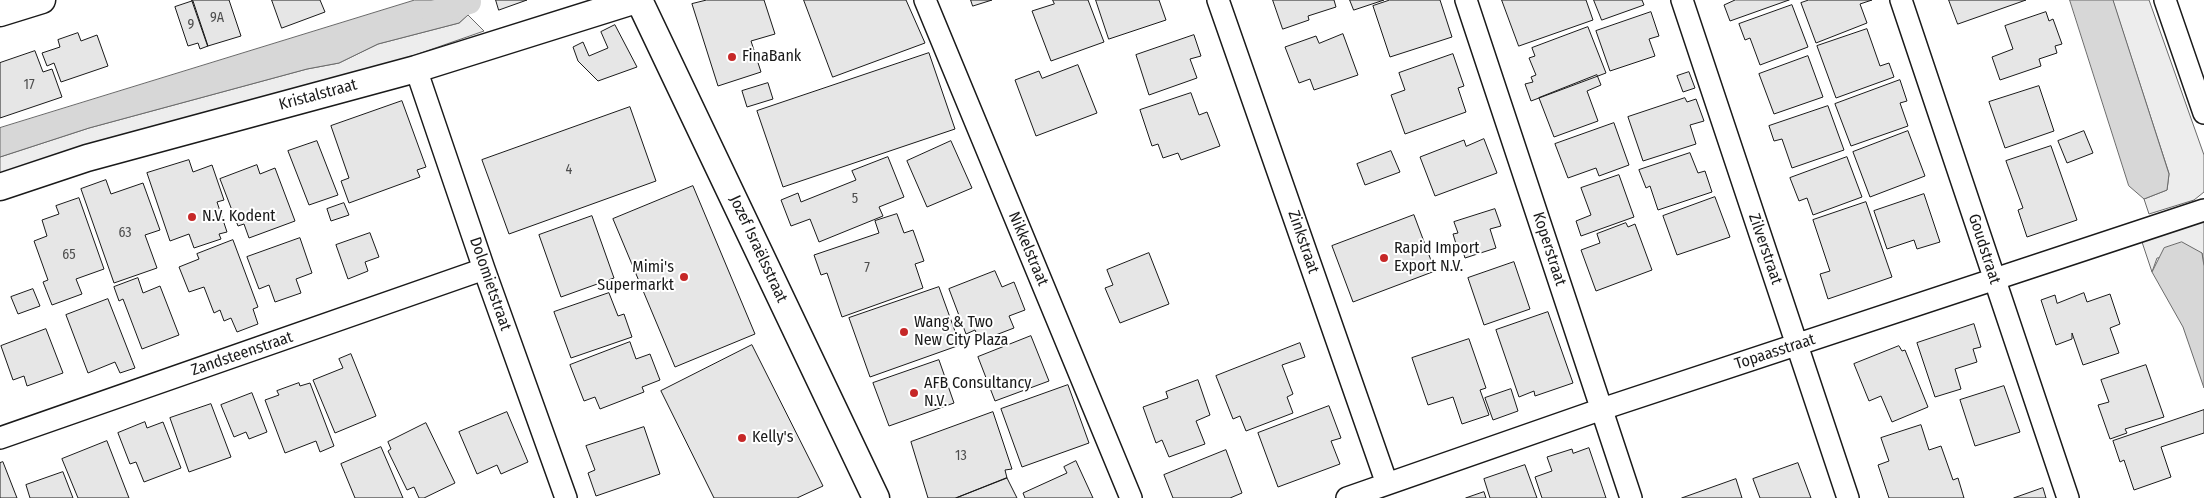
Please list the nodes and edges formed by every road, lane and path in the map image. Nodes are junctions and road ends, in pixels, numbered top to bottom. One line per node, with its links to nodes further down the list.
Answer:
1 (42, 0): 10 (street)
2 (636, 0): 11 (street, Kristalstraat)
3 (640, 0): 22 (street, Jozef Israëlsstraat)
4 (925, 0): 23 (street, Nikkelstraat)
5 (1218, 0): 20 (street, Zinkstraat)
6 (1466, 0): 18 (street, Koperstraat)
7 (1682, 0): 17 (street, Zilverstraat)
8 (1901, 0): 16 (street, Goudstraat)
9 (2165, 0): 12 (street)
10 (0, 13)
11 (416, 69): 13 (street, Kristalstraat); 15 (street, Dolomietstraat)
12 (2204, 113)
13 (0, 187)
14 (2204, 210): 16 (street, Topaasstraat)
15 (484, 269): 19 (street, Zandsteenstraat); 21 (street, Dolomietstraat)
16 (1994, 279): 17 (street, Topaasstraat); 27 (street, Goudstraat)
17 (1798, 344): 18 (street, Topaasstraat); 26 (street, Zilverstraat)
18 (1602, 409): 20 (street, Topaasstraat); 25 (street, Koperstraat)
19 (0, 438)
20 (1387, 484): 24 (street, Topaasstraat)
21 (562, 497)
22 (876, 498)
23 (1132, 498)
24 (1347, 498)
25 (1631, 498)
26 (1848, 498)
27 (2068, 498)

